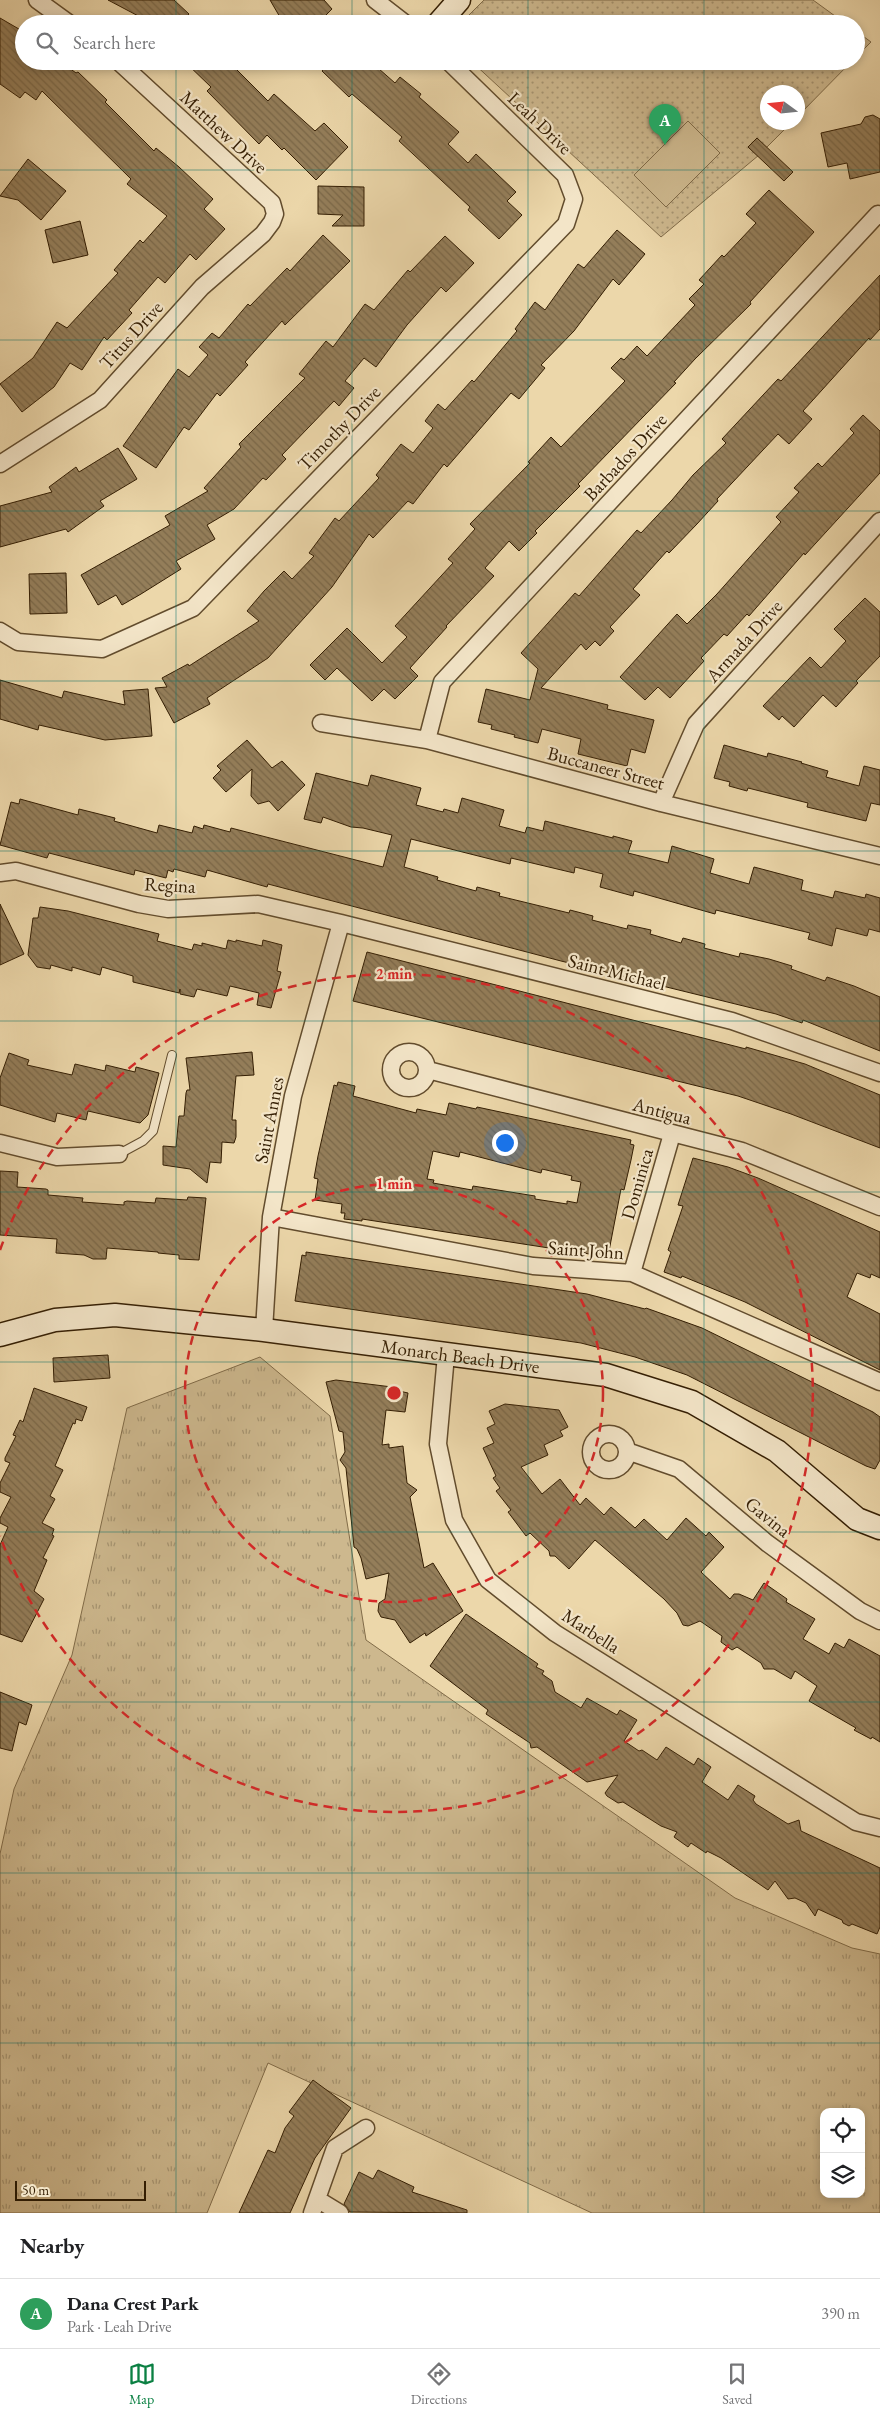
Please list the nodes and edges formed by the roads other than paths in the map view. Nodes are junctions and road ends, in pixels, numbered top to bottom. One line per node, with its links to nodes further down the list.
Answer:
1 (37, 0): 4 (street)
2 (375, 0): 5 (street)
3 (459, 0): 6 (street)
4 (58, 15)
5 (394, 15)
6 (446, 15)
7 (128, 70): 10 (street, Matthew Drive)
8 (457, 70): 9 (street, Leah Drive)
9 (574, 199): 14 (street, Timothy Drive)
10 (275, 214): 12 (street, Titus Drive)
11 (879, 215): 16 (street, Barbados Drive)
12 (0, 464)
13 (880, 521): 17 (street, Armada Drive)
14 (0, 631)
15 (322, 723): 16 (street, Buccaneer Street)
16 (427, 740): 17 (street, Buccaneer Street)
17 (661, 803): 18 (street, Buccaneer Street)
18 (880, 856)
19 (0, 873): 20 (street, Regina)
20 (341, 923): 23 (street, Saint Michael); 28 (street, Saint Annes)
21 (172, 1055): 26 (lane)
22 (428, 1070): 24 (street, Antigua)
23 (880, 1073)
24 (672, 1134): 27 (street, Antigua); 29 (street, Dominica)
25 (0, 1143): 26 (street)
26 (119, 1154)
27 (880, 1207)
28 (271, 1218): 29 (street, Saint John); 30 (street, Saint Annes)
29 (632, 1273): 33 (street, Saint John)
30 (264, 1330): 31 (street, Monarch Beach Drive); 32 (street, Monarch Beach Drive)
31 (0, 1335)
32 (446, 1355): 35 (street, Monarch Beach Drive); 37 (street, Marbella)
33 (880, 1382)
34 (627, 1451): 36 (street, Gavina)
35 (880, 1528)
36 (880, 1622)
37 (880, 1828)
38 (366, 2128): 39 (street)
39 (315, 2206): 40 (street)
40 (340, 2213)

